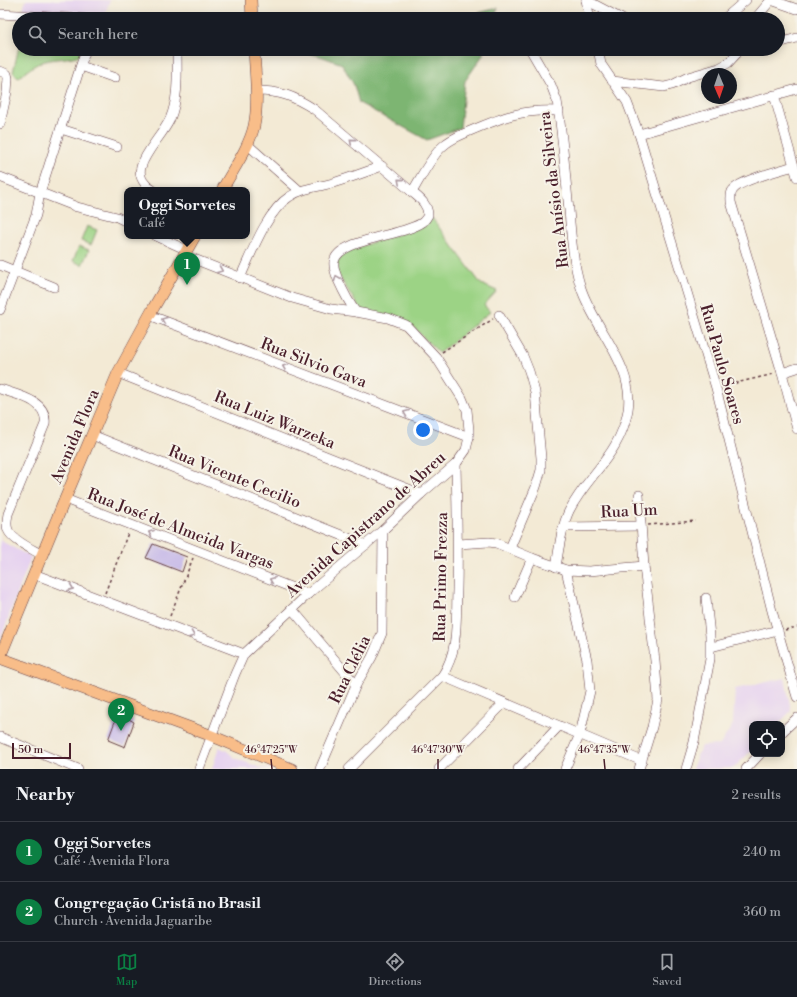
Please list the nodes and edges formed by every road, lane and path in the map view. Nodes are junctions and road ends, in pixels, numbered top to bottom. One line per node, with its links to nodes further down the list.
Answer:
1 (251, 0): 6 (main road)
2 (586, 0): 7 (street); 8 (street)
3 (746, 0): 9 (street)
4 (771, 0): 5 (street); 10 (street)
5 (797, 8)
6 (252, 12)
7 (589, 12)
8 (609, 12)
9 (732, 12)
10 (761, 12)
11 (0, 14): 12 (street)
12 (12, 15)
13 (797, 38): 14 (street)
14 (785, 41)
15 (84, 56): 21 (street)
16 (177, 56): 38 (street)
17 (254, 56): 26 (main road)
18 (534, 56): 28 (street, Rua Anísio da Silveira)
19 (599, 56): 24 (street, Rua Paulo Soares)
20 (736, 56): 24 (street)
21 (81, 66): 23 (street); 30 (street)
22 (0, 71): 29 (street)
23 (115, 78)
24 (612, 80): 31 (street, Rua Paulo Soares)
25 (797, 89): 27 (street)
26 (256, 91): 32 (main road); 34 (street, one-way to 26)
27 (774, 95): 31 (street); 35 (street)
28 (559, 111): 41 (street); 71 (street, Rua Anísio da Silveira)
29 (0, 124)
30 (61, 129): 33 (street); 42 (street)
31 (639, 134): 59 (street, Rua Paulo Soares)
32 (247, 144): 39 (main road); 40 (street)
33 (117, 147)
34 (382, 166): 40 (street); 41 (street, one-way to 34)
35 (794, 166): 37 (street); 58 (street)
36 (0, 177): 42 (street)
37 (797, 177)
38 (148, 187)
39 (224, 187)
40 (300, 191): 49 (street)
41 (412, 192): 52 (street, one-way to 41)
42 (40, 193): 43 (street); 48 (street)
43 (124, 220)
44 (161, 239): 46 (street, Avenida Capistrano de Abreu)
45 (193, 239): 46 (main road, Avenida Flora)
46 (186, 253): 49 (street, Avenida Capistrano de Abreu, one-way to 49); 53 (main road, Avenida Flora)
47 (0, 265): 48 (street)
48 (16, 272): 50 (street); 51 (street)
49 (240, 278): 52 (street, Avenida Capistrano de Abreu)
50 (54, 287)
51 (0, 310)
52 (356, 312): 55 (street, Avenida Capistrano de Abreu)
53 (149, 315): 57 (main road, Avenida Flora); 63 (street, Rua Silvio Gava, one-way to 53)
54 (499, 315): 55 (path); 75 (street)
55 (436, 357): 63 (street, Avenida Capistrano de Abreu)
56 (797, 368): 58 (street)
57 (118, 373): 62 (main road, Avenida Flora); 65 (street, Rua Luiz Warzeka)
58 (782, 373): 59 (path); 61 (street)
59 (716, 388): 90 (street, Rua Paulo Soares)
60 (0, 389): 77 (street)
61 (797, 429)
62 (92, 435): 67 (main road, Avenida Flora); 74 (street, Rua Vicente Cecilio)
63 (469, 437): 64 (street, Avenida Capistrano de Abreu)
64 (456, 464): 65 (street, Avenida Capistrano de Abreu); 73 (street, Rua Primo Frezza)
65 (421, 494): 72 (street, Avenida Capistrano de Abreu)
66 (638, 495): 70 (street)
67 (65, 499): 69 (street, Rua José de Almeida Vargas); 77 (main road, Avenida Flora)
68 (696, 521): 70 (path, Rua Um)
69 (131, 525): 76 (street, Rua José de Almeida Vargas, one-way to 69); 86 (path)
70 (641, 526): 71 (street, Rua Um); 79 (street)
71 (564, 528): 80 (street, Rua Anísio da Silveira)
72 (384, 530): 74 (street, Avenida Capistrano de Abreu); 95 (street, Rua Clélia)
73 (458, 544): 75 (street); 94 (street, Rua Primo Frezza)
74 (366, 545): 83 (street, Avenida Capistrano de Abreu)
75 (510, 548): 78 (street)
76 (196, 551): 83 (street, Rua José de Almeida Vargas, one-way to 76); 88 (path)
77 (42, 555): 82 (main road, Avenida Flora)
78 (532, 558): 80 (street); 84 (street)
79 (644, 566): 81 (street); 105 (street)
80 (556, 567): 81 (street)
81 (566, 570): 101 (street)
82 (34, 574): 86 (street, one-way to 86); 93 (main road, Avenida Flora)
83 (308, 594): 87 (street, Avenida Capistrano de Abreu)
84 (515, 597)
85 (706, 598): 91 (street)
86 (102, 600): 88 (street)
87 (292, 609): 92 (street, Avenida Capistrano de Abreu); 95 (street)
88 (167, 625): 92 (street, one-way to 92)
89 (797, 627): 90 (path)
90 (778, 631): 91 (street); 96 (street, Rua Paulo Soares)
91 (711, 647): 115 (street)
92 (244, 654): 102 (street, Avenida Capistrano de Abreu)
93 (0, 658): 102 (main road)
94 (442, 676): 97 (street); 111 (street, Rua Primo Frezza)
95 (356, 685): 110 (street, Rua Clélia)
96 (797, 697)
97 (504, 703): 99 (street); 112 (street)
98 (797, 718): 100 (street)
99 (559, 726): 101 (street); 113 (street)
100 (785, 729)
101 (580, 734): 105 (street); 114 (street)
102 (212, 736): 108 (street, Avenida Capistrano de Abreu); 109 (main road)
103 (0, 737): 107 (street)
104 (757, 757): 106 (street)
105 (640, 765)
106 (748, 768)
107 (78, 769)
108 (199, 769)
109 (292, 769)
110 (320, 769)
111 (349, 769)
112 (438, 769)
113 (518, 769)
114 (565, 769)
115 (686, 769)

